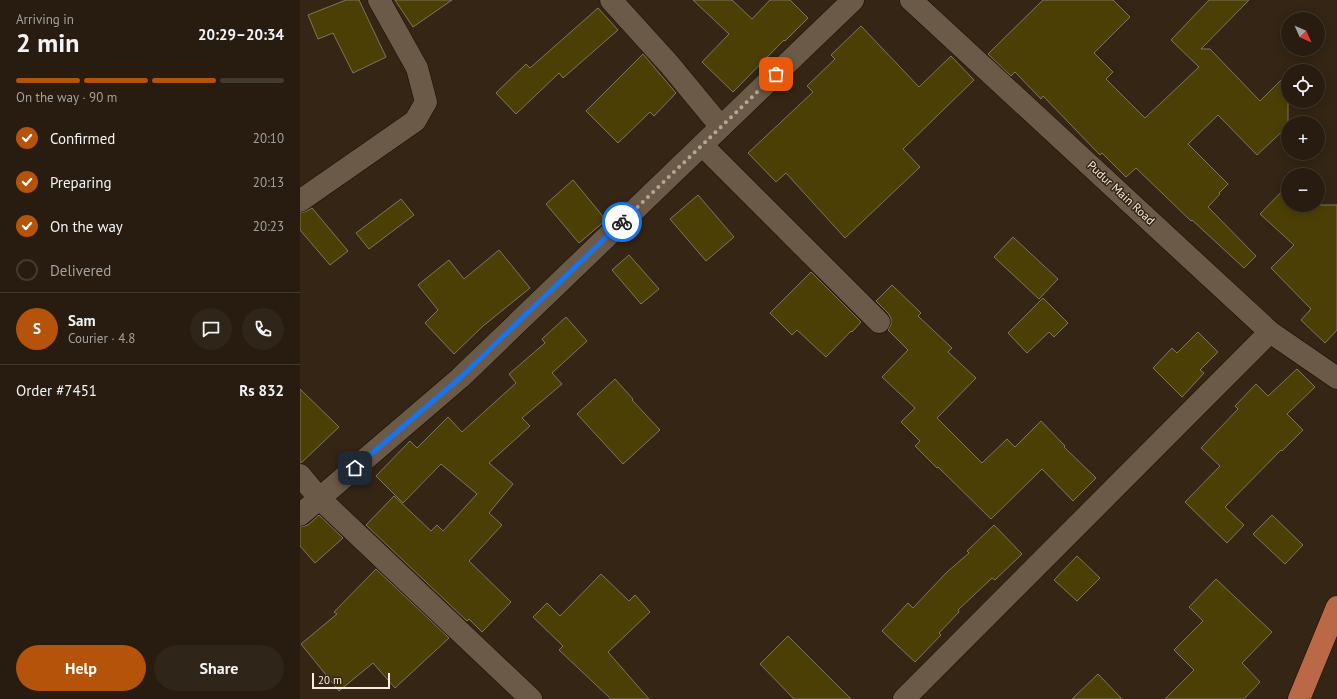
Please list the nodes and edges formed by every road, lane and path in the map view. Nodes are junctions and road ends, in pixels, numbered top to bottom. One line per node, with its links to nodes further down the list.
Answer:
1 (379, 0): 7 (street)
2 (611, 0): 5 (street)
3 (853, 0): 5 (street)
4 (911, 0): 9 (street, Pudur Main Road)
5 (721, 127): 6 (street)
6 (702, 145): 8 (street); 12 (street)
7 (300, 201)
8 (879, 322)
9 (1270, 332): 10 (street, Pudur Main Road); 16 (street)
10 (1337, 378)
11 (300, 475): 12 (street)
12 (320, 498): 13 (street); 15 (street)
13 (300, 514)
14 (1337, 607): 17 (main road)
15 (531, 699)
16 (904, 699)
17 (1299, 699)

